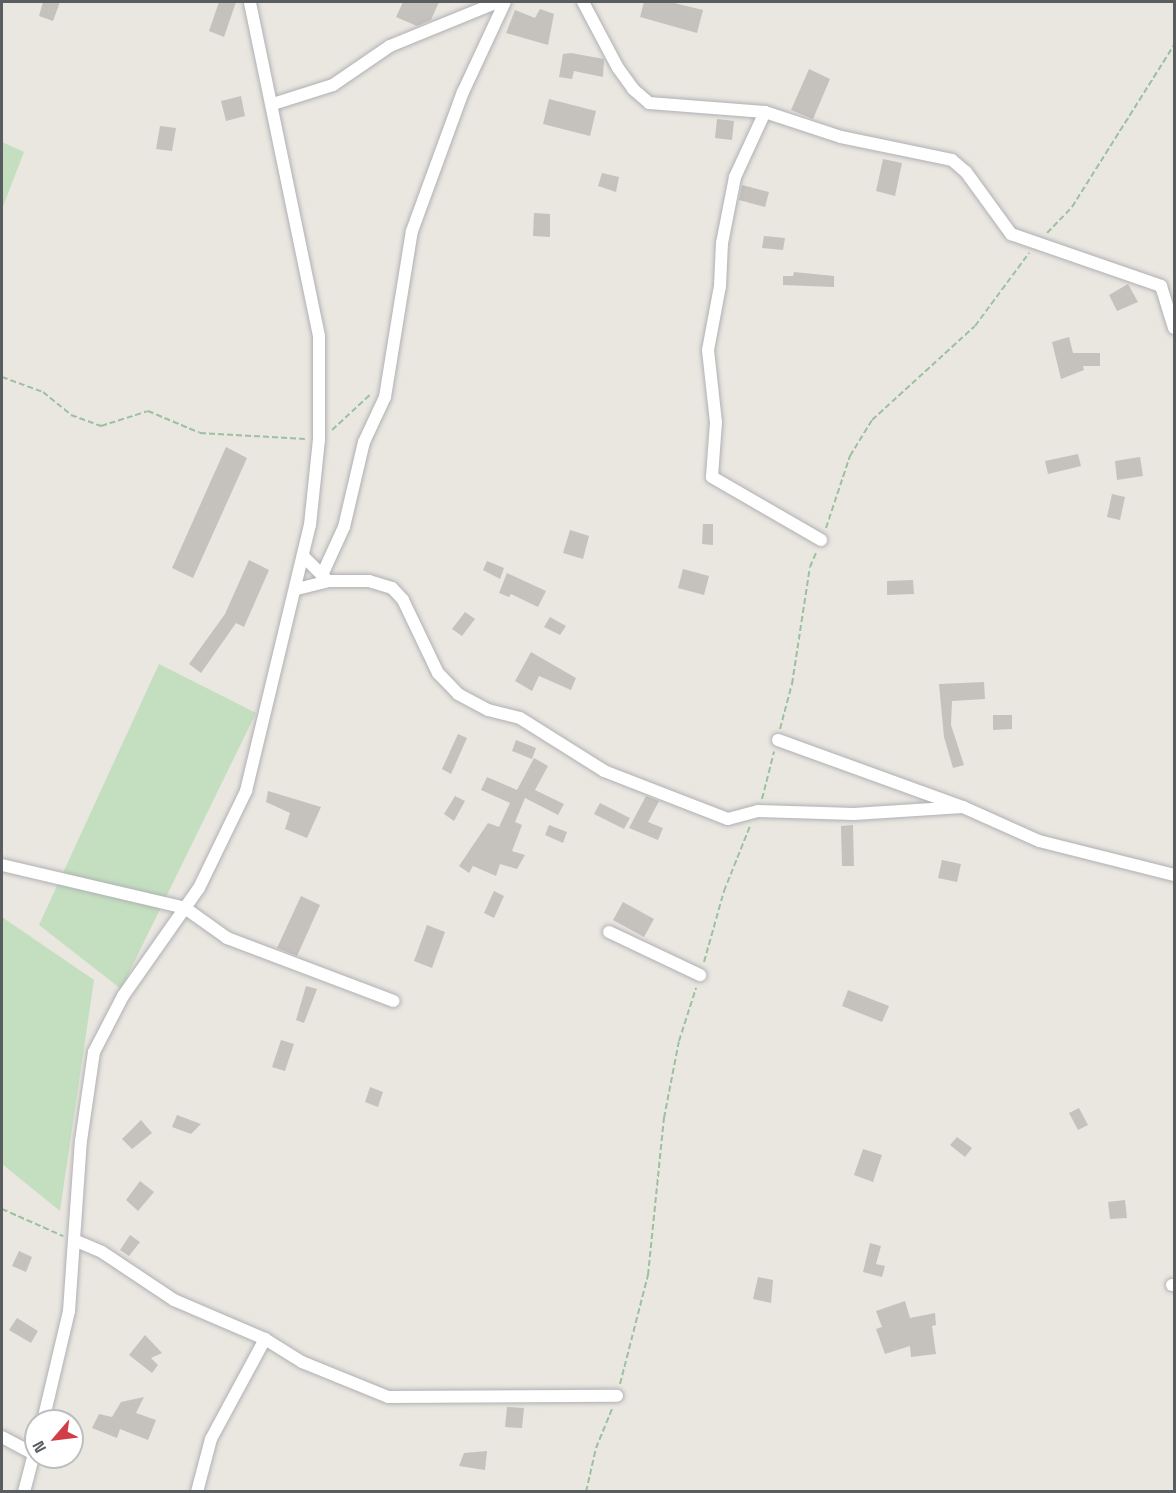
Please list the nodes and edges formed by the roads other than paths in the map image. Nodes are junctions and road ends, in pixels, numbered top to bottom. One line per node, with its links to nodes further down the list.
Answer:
1 (250, 2): 5 (street)
2 (498, 2): 5 (street)
3 (505, 2): 10 (street)
4 (583, 2): 6 (street)
5 (273, 104): 9 (street)
6 (765, 112): 7 (street); 8 (street)
7 (1174, 328)
8 (821, 540)
9 (303, 556): 10 (street); 11 (street)
10 (325, 578): 11 (street); 13 (street)
11 (297, 589): 16 (street)
12 (777, 740): 13 (street)
13 (963, 807): 15 (street)
14 (2, 865): 16 (street)
15 (1174, 875)
16 (185, 908): 19 (street); 20 (street)
17 (609, 932): 18 (street)
18 (700, 975)
19 (394, 1001)
20 (74, 1240): 21 (street); 23 (street)
21 (265, 1340): 22 (street); 28 (street)
22 (617, 1396)
23 (46, 1409)
24 (2, 1437): 25 (street)
25 (24, 1446)
26 (30, 1469): 27 (street)
27 (24, 1491)
28 (197, 1491)

